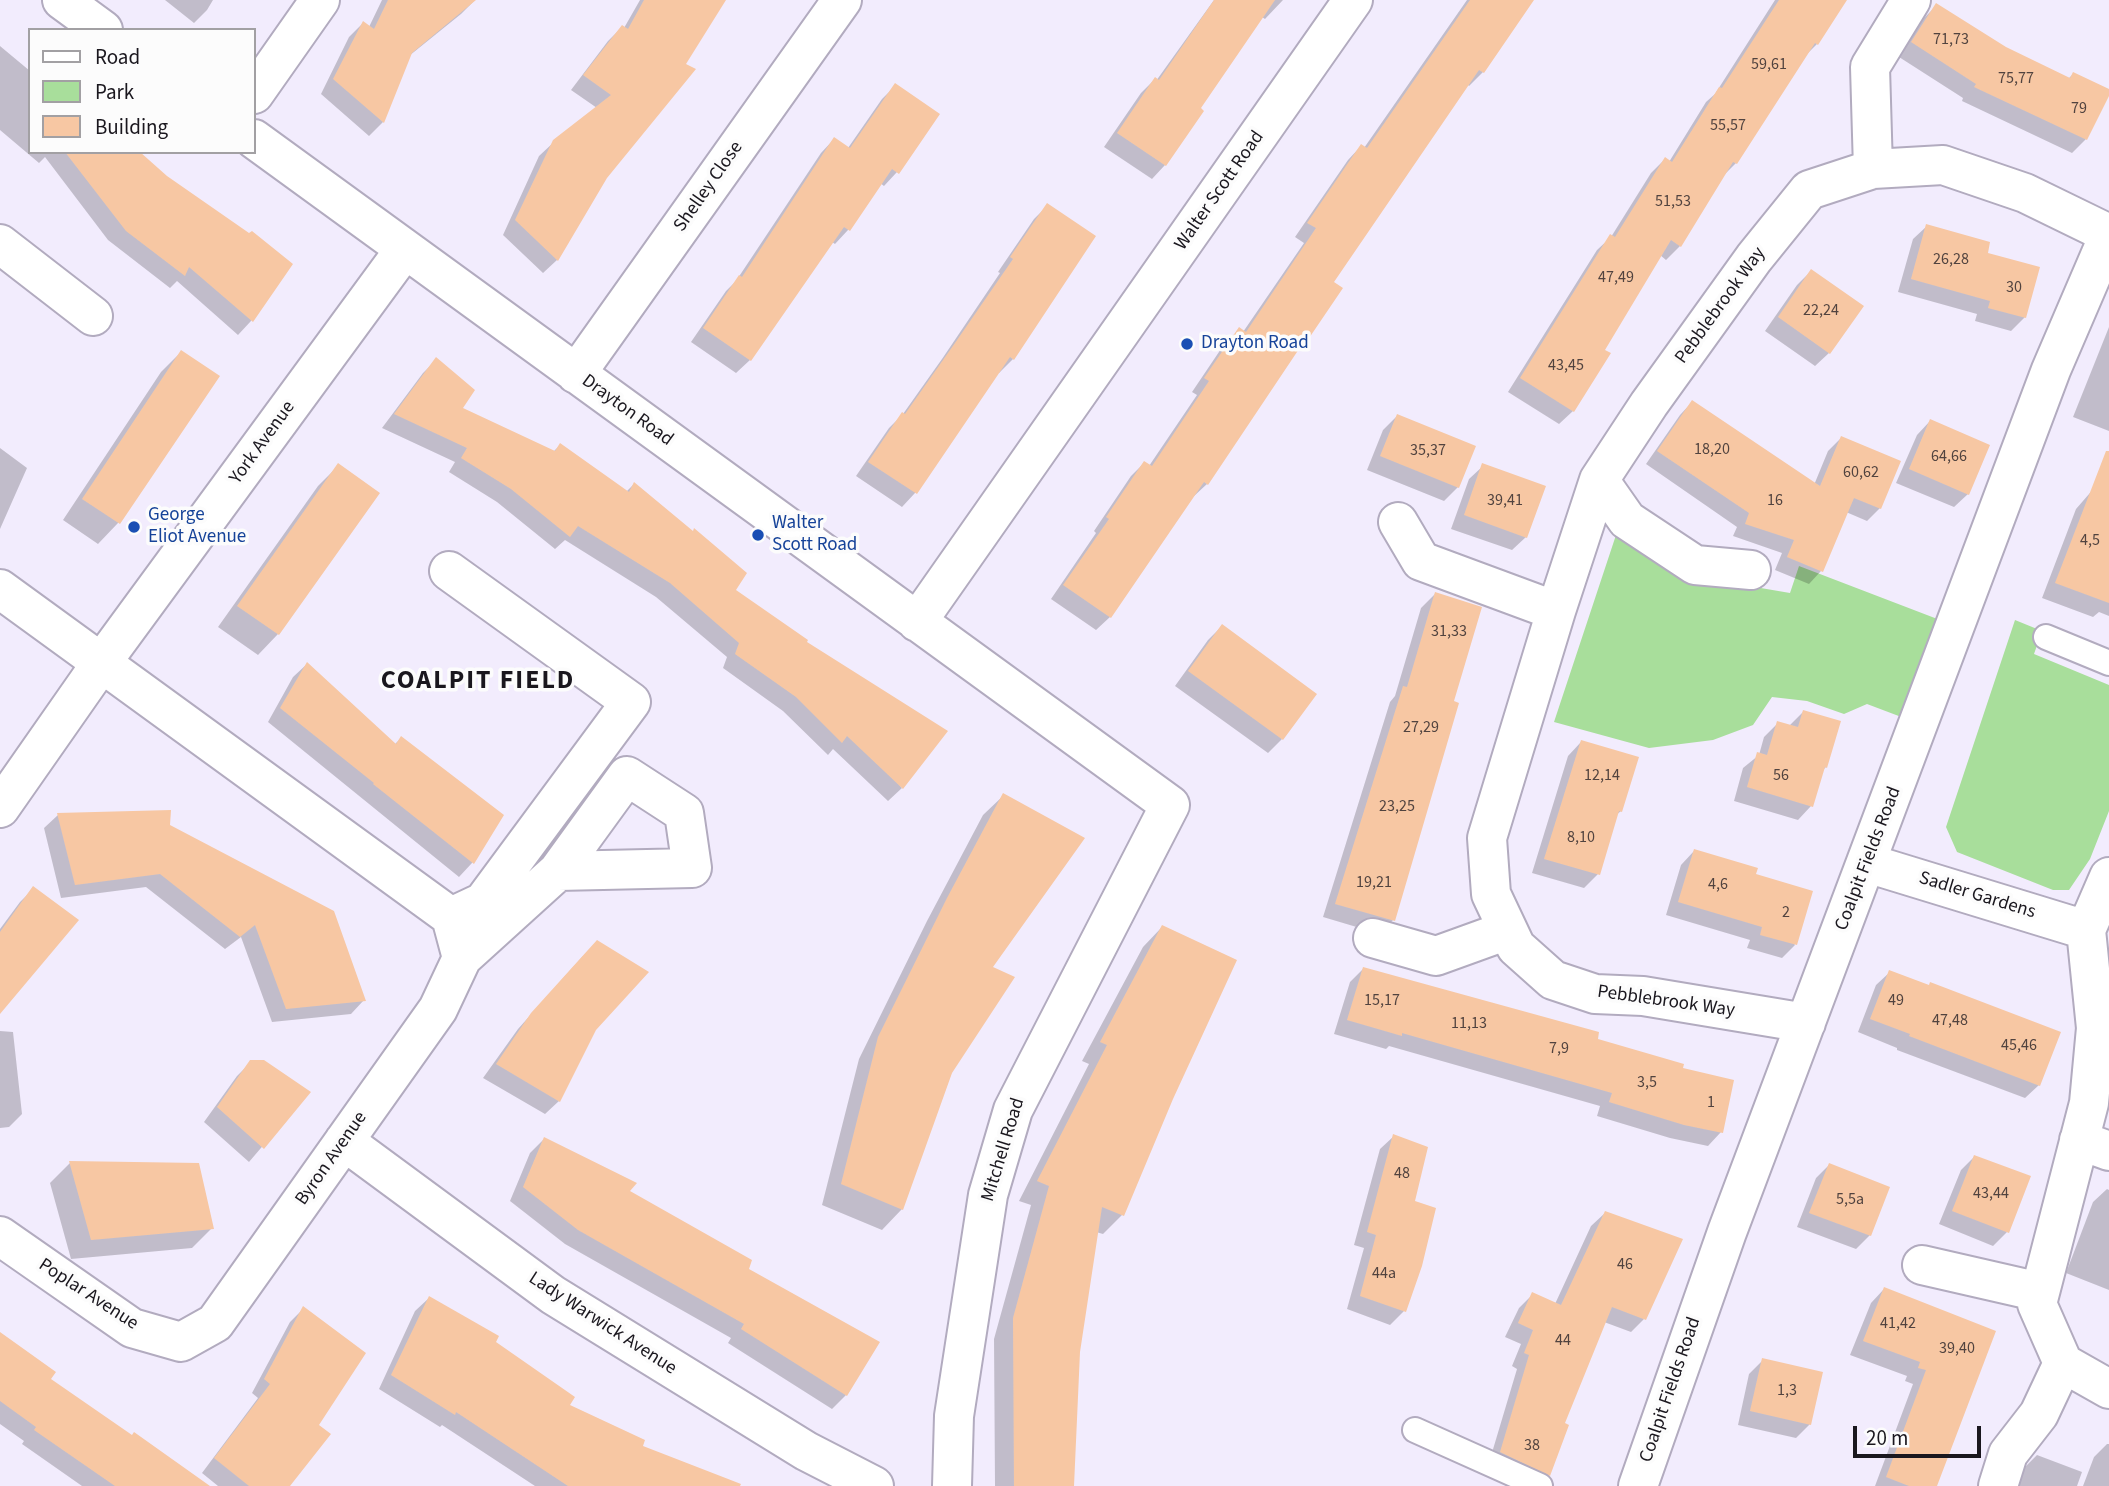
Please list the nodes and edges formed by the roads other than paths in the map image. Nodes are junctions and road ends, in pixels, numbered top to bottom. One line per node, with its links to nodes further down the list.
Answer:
1 (62, 0): 6 (street)
2 (320, 0): 7 (street)
3 (842, 0): 14 (street, Shelley Close)
4 (1353, 0): 21 (street, Walter Scott Road)
5 (1911, 0): 9 (street)
6 (100, 28)
7 (256, 91)
8 (256, 140): 12 (street, Drayton Road)
9 (1874, 169): 10 (street, Pebblebrook Way); 15 (street, Pebblebrook Way)
10 (2109, 235): 27 (street, Coalpit Fields Road)
11 (0, 244): 13 (street)
12 (405, 249): 14 (street, Drayton Road); 23 (street, York Avenue)
13 (93, 316)
14 (576, 374): 21 (street, Drayton Road)
15 (1599, 480): 17 (street); 20 (street, Pebblebrook Way)
16 (1398, 522): 20 (street)
17 (1751, 570)
18 (449, 571): 30 (street)
19 (0, 589): 23 (street)
20 (1556, 611): 31 (street, Pebblebrook Way)
21 (917, 622): 25 (street, Drayton Road)
22 (2046, 636): 24 (lane)
23 (102, 662): 26 (street, York Avenue); 30 (street)
24 (2109, 663)
25 (1170, 806): 46 (street, Mitchell Road)
26 (0, 808)
27 (1867, 863): 32 (street, Sadler Gardens); 35 (street, Coalpit Fields Road)
28 (558, 871): 34 (street)
29 (2109, 877): 32 (street)
30 (451, 917): 34 (street)
31 (1508, 930): 33 (street); 35 (street, Pebblebrook Way)
32 (2086, 930): 37 (street)
33 (1373, 938)
34 (462, 958): 36 (street, Byron Avenue)
35 (1806, 1023): 48 (street, Coalpit Fields Road)
36 (344, 1141): 41 (street, Byron Avenue); 45 (street, Lady Warwick Avenue)
37 (2094, 1146): 40 (street)
38 (0, 1236): 41 (street, Poplar Avenue)
39 (1922, 1265): 40 (street)
40 (2040, 1292): 42 (street)
41 (181, 1342)
42 (2063, 1363): 43 (street); 49 (street)
43 (2109, 1389)
44 (1415, 1430): 47 (lane)
45 (874, 1486)
46 (952, 1486)
47 (1540, 1486)
48 (1638, 1486)
49 (1998, 1486)

